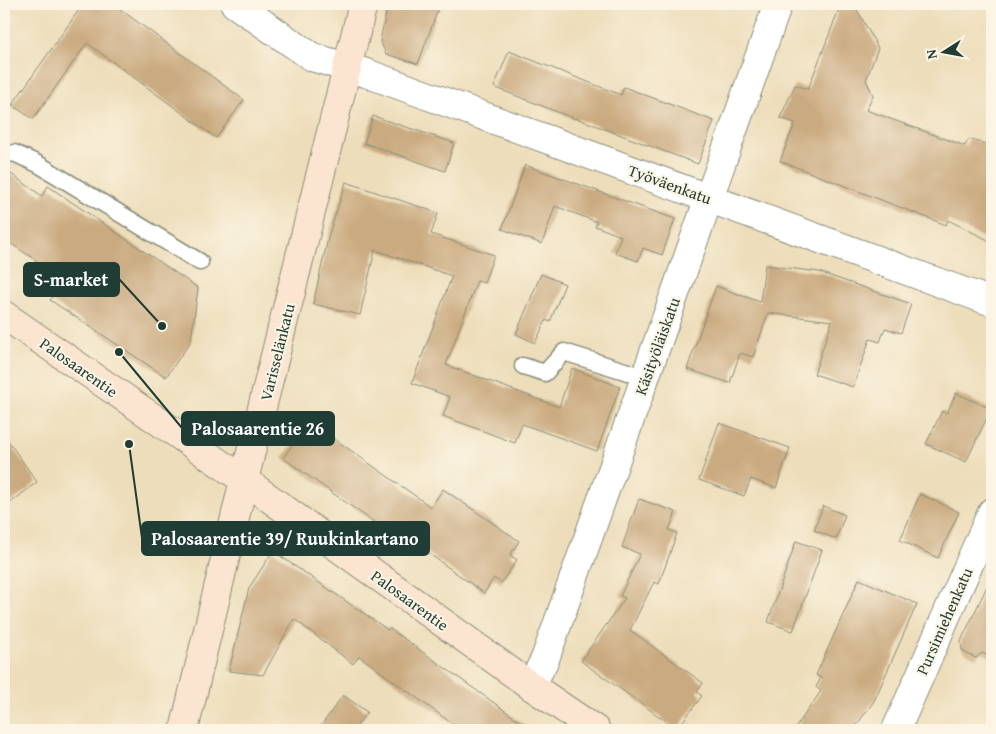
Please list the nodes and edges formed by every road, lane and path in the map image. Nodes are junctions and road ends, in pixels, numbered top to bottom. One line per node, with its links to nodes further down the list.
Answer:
1 (235, 4): 4 (street, Työväenkatu)
2 (363, 4): 4 (street, Varisselänkatu)
3 (778, 4): 6 (street, Käsityöläiskatu)
4 (347, 68): 6 (street, Työväenkatu); 12 (street, Varisselänkatu)
5 (4, 155): 7 (lane)
6 (709, 199): 8 (street, Työväenkatu); 11 (street, Käsityöläiskatu)
7 (200, 262)
8 (992, 302)
9 (4, 315): 12 (street, Palosaarentie)
10 (523, 366): 11 (lane)
11 (645, 380): 14 (street, Käsityöläiskatu)
12 (244, 480): 14 (street, Palosaarentie); 15 (street, Varisselänkatu)
13 (992, 512): 17 (street, Pursimiehenkatu)
14 (531, 686): 16 (street, Palosaarentie)
15 (184, 730)
16 (596, 730)
17 (896, 730)

